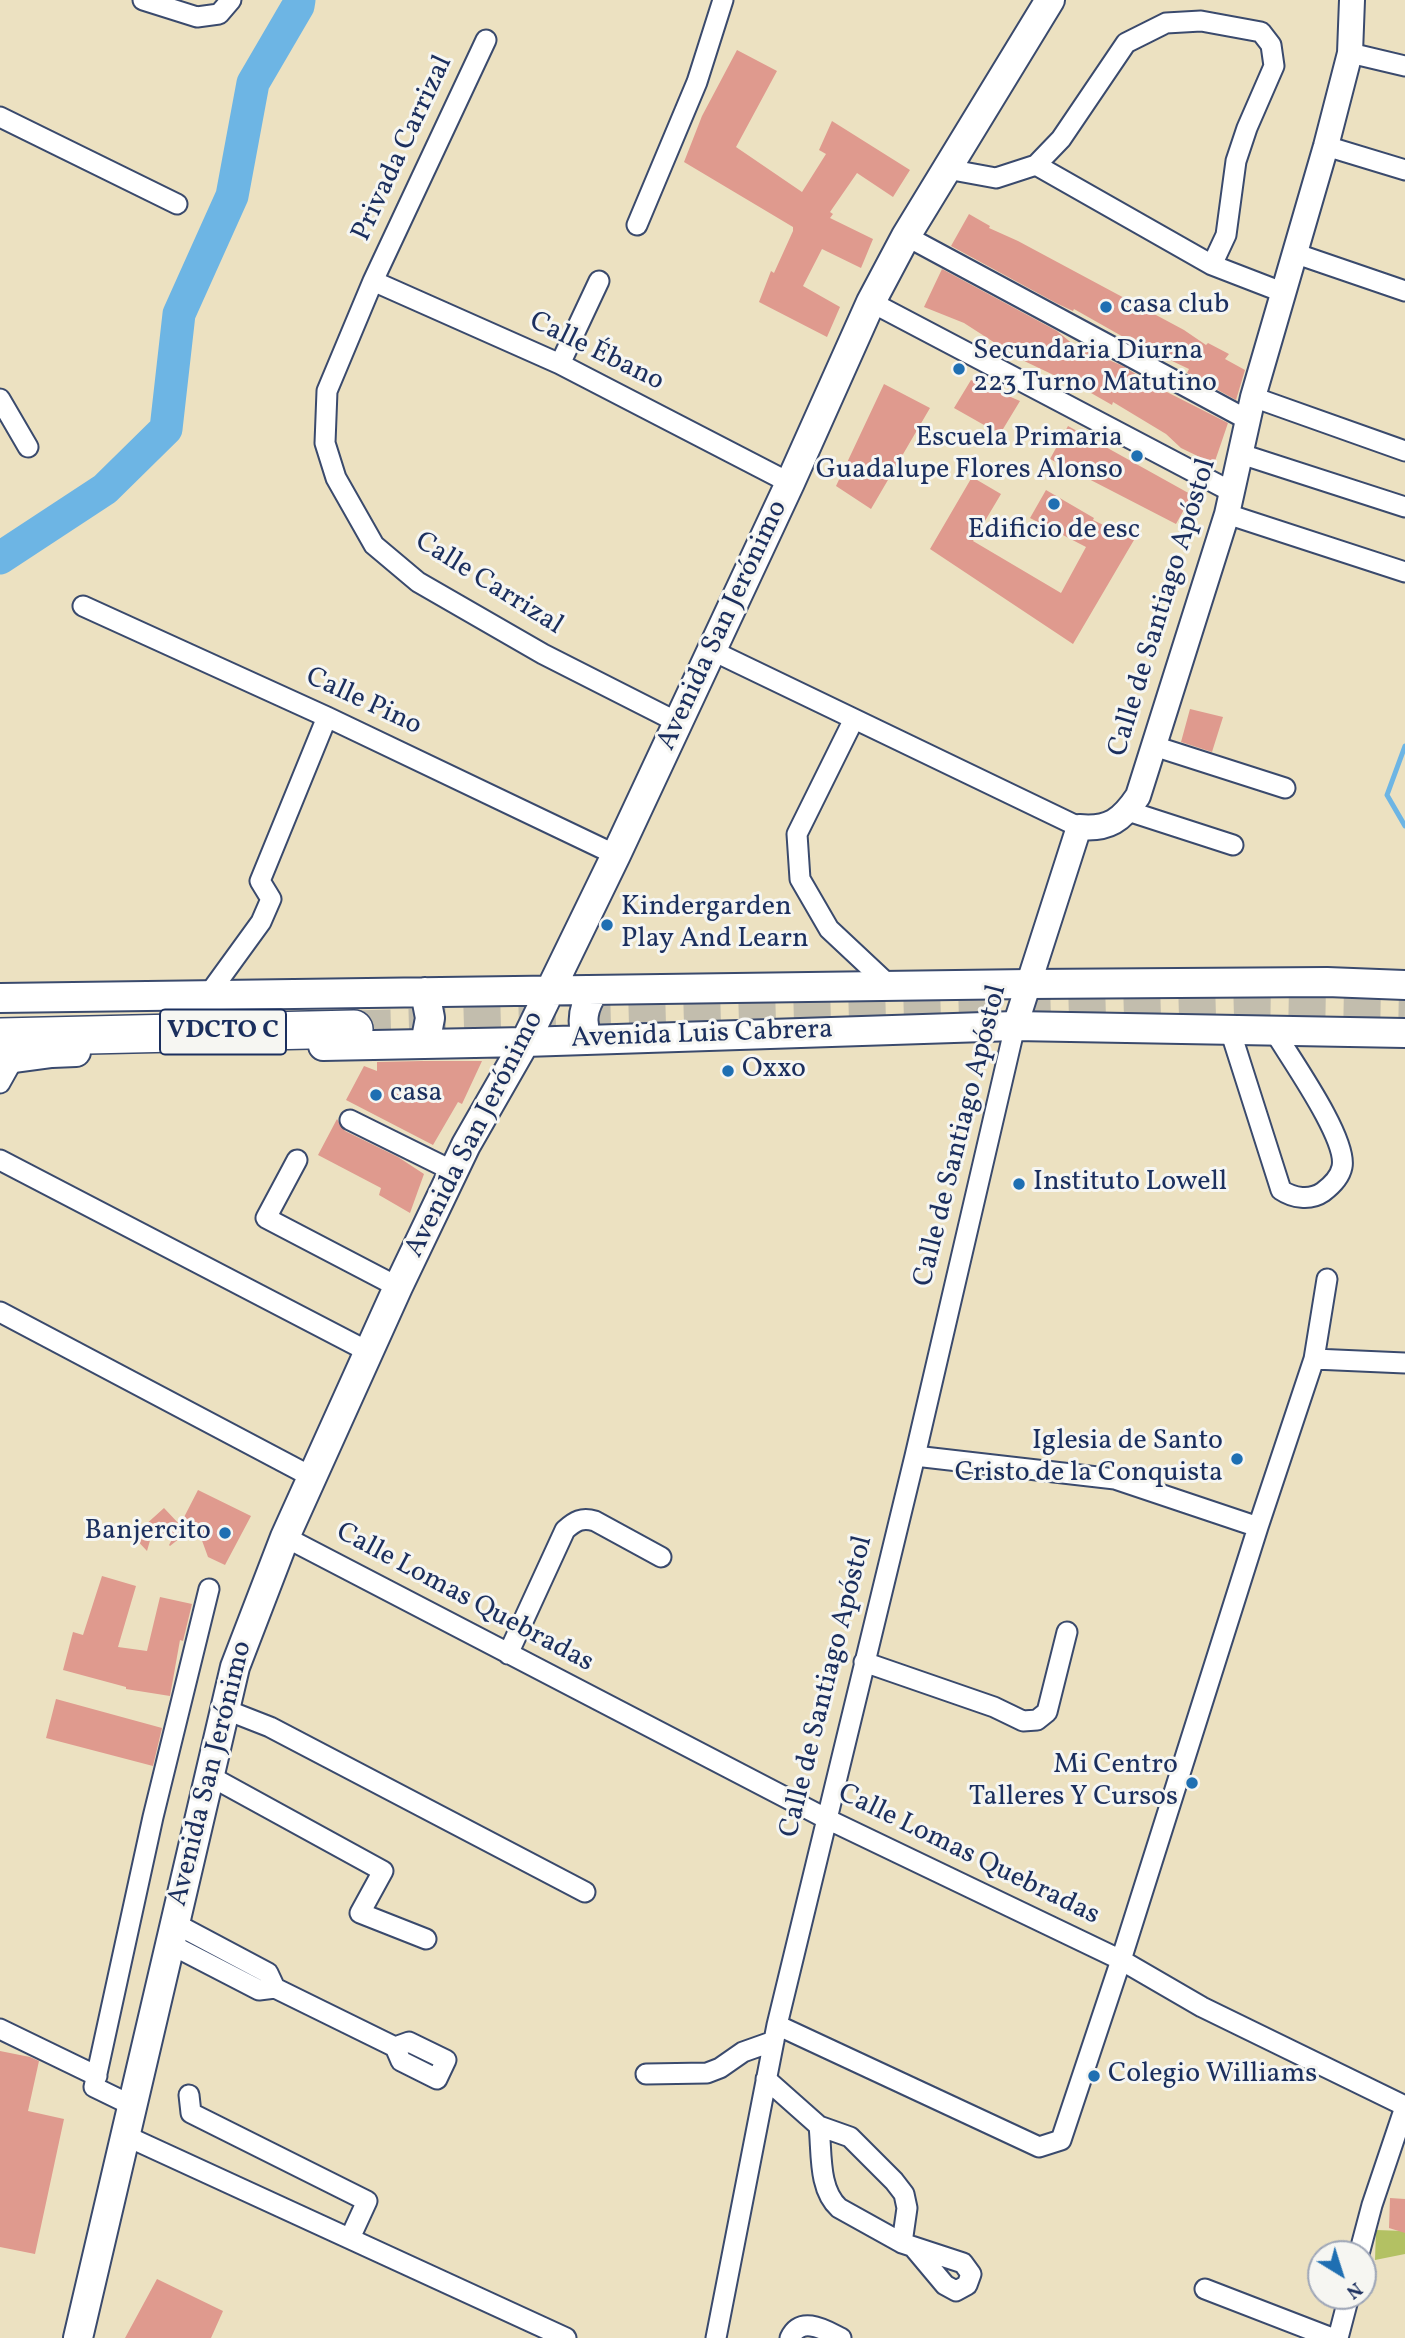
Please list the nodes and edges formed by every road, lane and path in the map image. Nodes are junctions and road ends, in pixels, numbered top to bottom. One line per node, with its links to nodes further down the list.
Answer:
1 (143, 0): 2 (street)
2 (231, 0)
3 (723, 0): 15 (street)
4 (1050, 0): 12 (main road, Avenida San Jerónimo)
5 (1352, 0): 7 (street, Calle de Santiago Apóstol)
6 (486, 40): 19 (street, Privada Carrizal)
7 (1350, 53): 8 (street); 10 (street, Calle de Santiago Apóstol)
8 (1405, 66)
9 (0, 117): 14 (street)
10 (1326, 146): 13 (street); 17 (street, Calle de Santiago Apóstol)
11 (1036, 165): 12 (street); 18 (street); 18 (street)
12 (947, 169): 16 (main road, Avenida San Jerónimo)
13 (1405, 170)
14 (177, 204)
15 (637, 225)
16 (906, 236): 23 (main road, Avenida San Jerónimo); 25 (street)
17 (1294, 253): 21 (street); 22 (street, Calle de Santiago Apóstol)
18 (1212, 265): 22 (street)
19 (373, 281): 24 (street, Calle Ébano); 38 (street, Calle Carrizal)
20 (599, 281): 24 (street)
21 (1405, 291)
22 (1282, 292): 25 (street, Calle de Santiago Apóstol)
23 (871, 302): 30 (main road, Avenida San Jerónimo); 31 (street)
24 (560, 365): 30 (street, Calle Ébano)
25 (1250, 408): 28 (street); 29 (street, Calle de Santiago Apóstol)
26 (3, 413): 27 (street)
27 (28, 447)
28 (1405, 451)
29 (1241, 454): 31 (street, Calle de Santiago Apóstol); 32 (street)
30 (790, 483): 35 (main road, Avenida San Jerónimo)
31 (1230, 503): 33 (street); 39 (street, Calle de Santiago Apóstol)
32 (1405, 507)
33 (1405, 572)
34 (83, 606): 36 (street, Calle Pino)
35 (713, 651): 37 (street); 38 (main road, Avenida San Jerónimo)
36 (327, 717): 44 (street, Calle Pino); 51 (street)
37 (854, 719): 42 (street); 47 (street)
38 (679, 723): 44 (main road, Avenida San Jerónimo)
39 (1154, 746): 40 (street); 41 (street, Calle de Santiago Apóstol)
40 (1286, 788)
41 (1128, 811): 42 (street); 43 (street)
42 (1079, 827): 45 (street, Calle de Santiago Apóstol)
43 (1233, 845)
44 (617, 855): 48 (main road, Avenida San Jerónimo)
45 (1029, 984): 46 (main road, Avenida Luis Cabrera); 47 (main road, Avenida Luis Cabrera); 54 (street, Calle de Santiago Apóstol)
46 (1405, 985)
47 (892, 988): 49 (main road, Avenida Luis Cabrera)
48 (551, 991): 49 (main road, Avenida Luis Cabrera); 50 (main road, Avenida Luis Cabrera); 59 (main road, Avenida San Jerónimo)
49 (594, 991): 58 (main road)
50 (425, 992): 51 (main road, Avenida Luis Cabrera); 60 (main road)
51 (208, 995): 52 (main road, Avenida Luis Cabrera)
52 (0, 998)
53 (0, 1013): 61 (highway, VDCTO C)
54 (1015, 1026): 55 (main road, Avenida Luis Cabrera); 58 (main road, Avenida Luis Cabrera); 73 (street, Calle de Santiago Apóstol)
55 (1230, 1030): 56 (main road, Avenida Luis Cabrera); 56 (street)
56 (1274, 1031): 57 (main road, Avenida Luis Cabrera)
57 (1405, 1033)
58 (588, 1040): 59 (main road, Avenida Luis Cabrera)
59 (525, 1042): 60 (main road, Avenida Luis Cabrera); 66 (main road, Avenida San Jerónimo)
60 (425, 1044): 61 (main road, Avenida Luis Cabrera)
61 (5, 1052): 62 (street)
62 (0, 1083)
63 (350, 1120): 66 (street)
64 (0, 1160): 70 (street)
65 (297, 1160): 68 (street)
66 (453, 1171): 68 (main road, Avenida San Jerónimo)
67 (1327, 1279): 71 (street)
68 (398, 1287): 70 (main road, Avenida San Jerónimo)
69 (0, 1312): 74 (street)
70 (369, 1352): 74 (main road, Avenida San Jerónimo)
71 (1314, 1359): 72 (street); 75 (street)
72 (1405, 1363)
73 (915, 1456): 75 (street); 81 (street, Calle de Santiago Apóstol)
74 (312, 1477): 76 (main road, Avenida San Jerónimo)
75 (1258, 1527): 88 (street)
76 (285, 1537): 80 (street, Calle Lomas Quebradas); 82 (main road, Avenida San Jerónimo)
77 (661, 1557): 80 (street)
78 (209, 1589): 94 (street)
79 (1067, 1632): 81 (street)
80 (508, 1654): 84 (street, Calle Lomas Quebradas)
81 (864, 1662): 84 (street, Calle de Santiago Apóstol)
82 (224, 1709): 83 (main road, Avenida San Jerónimo); 85 (street)
83 (208, 1775): 86 (main road, Avenida San Jerónimo); 87 (street)
84 (827, 1819): 88 (street, Calle Lomas Quebradas); 90 (street, Calle de Santiago Apóstol)
85 (584, 1892)
86 (172, 1933): 91 (street); 96 (main road, Avenida San Jerónimo)
87 (426, 1939)
88 (1121, 1960): 90 (street); 97 (street, Calle Lomas Quebradas)
89 (0, 2029): 94 (street)
90 (775, 2033): 92 (street); 93 (street, Calle de Santiago Apóstol)
91 (395, 2047)
92 (646, 2074)
93 (765, 2079): 98 (street); 106 (street, Calle de Santiago Apóstol)
94 (95, 2081): 96 (street)
95 (189, 2095): 100 (street)
96 (131, 2105): 99 (main road, Avenida San Jerónimo)
97 (1405, 2107): 101 (street)
98 (819, 2126): 98 (street)
99 (124, 2135): 100 (street); 104 (main road, Avenida San Jerónimo)
100 (350, 2238): 105 (street)
101 (1363, 2240)
102 (1205, 2289): 109 (street)
103 (1345, 2310): 110 (street)
104 (78, 2338)
105 (566, 2338)
106 (716, 2338)
107 (790, 2338): 108 (street)
108 (841, 2338)
109 (1332, 2338)
110 (1338, 2338)

